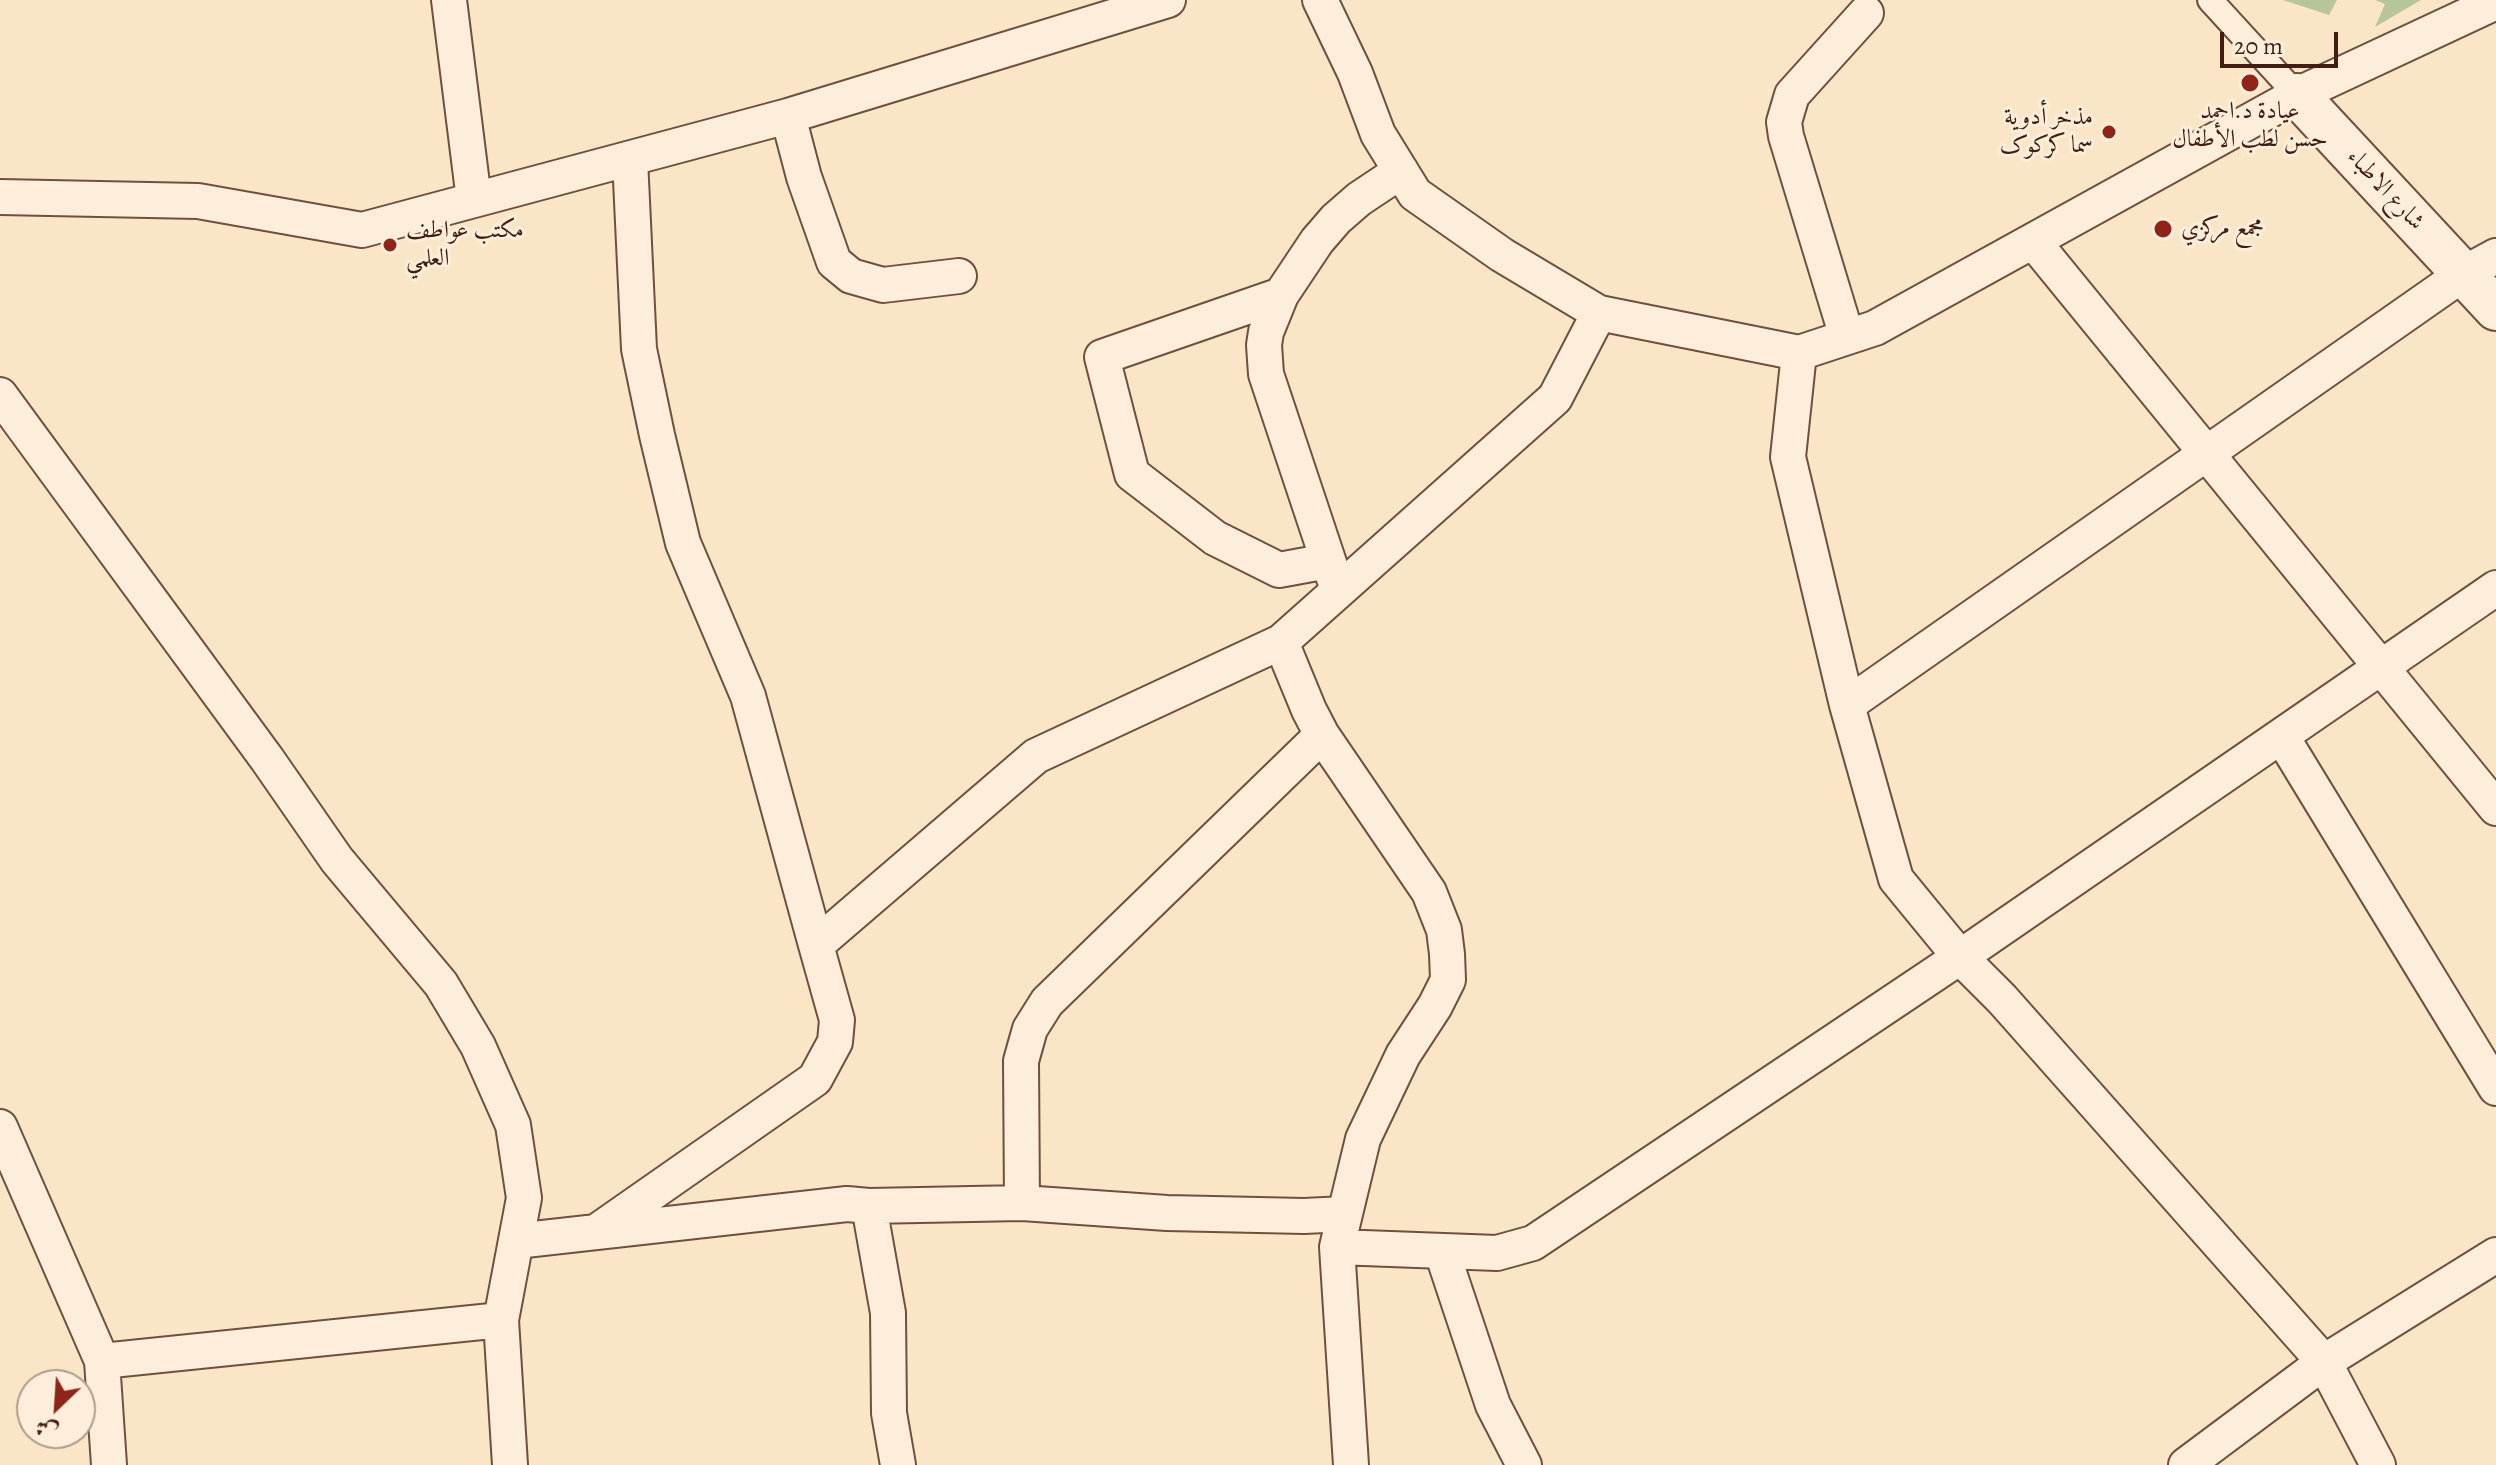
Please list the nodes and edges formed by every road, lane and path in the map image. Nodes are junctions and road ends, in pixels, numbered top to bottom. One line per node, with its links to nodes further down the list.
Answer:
1 (449, 0): 12 (street)
2 (1168, 0): 8 (street)
3 (1320, 0): 10 (street)
4 (2210, 0): 7 (street, شارع الاطباء)
5 (2496, 2): 7 (street)
6 (1868, 15): 19 (street)
7 (2297, 95): 13 (street); 14 (street, شارع الاطباء)
8 (788, 116): 9 (street); 15 (street)
9 (630, 159): 12 (street); 31 (street)
10 (1401, 171): 16 (street); 18 (street)
11 (0, 197): 12 (street)
12 (474, 200)
13 (2033, 241): 19 (street); 22 (street)
14 (2480, 265): 17 (street, شارع الاطباء); 22 (street)
15 (959, 276)
16 (1281, 295): 23 (street); 23 (street)
17 (2496, 309)
18 (1599, 313): 20 (street); 23 (street)
19 (1847, 337): 20 (street)
20 (1799, 353): 27 (street)
21 (0, 395): 39 (street)
22 (2206, 453): 26 (street); 27 (street)
23 (1333, 576): 25 (street)
24 (2496, 588): 26 (street)
25 (1281, 642): 28 (street); 31 (street)
26 (2382, 668): 29 (street); 30 (street)
27 (1847, 705): 32 (street)
28 (1322, 735): 35 (street); 37 (street)
29 (2282, 737): 32 (street); 33 (street)
30 (2496, 808)
31 (816, 945): 38 (street)
32 (1960, 957): 40 (street); 44 (street)
33 (2496, 1088)
34 (0, 1127): 43 (street)
35 (1022, 1203): 36 (street); 37 (street)
36 (869, 1206): 38 (street); 47 (street)
37 (1341, 1230): 40 (street); 48 (street)
38 (596, 1232): 39 (street)
39 (516, 1241): 42 (street)
40 (1442, 1252): 49 (street)
41 (2496, 1255): 44 (street)
42 (501, 1320): 43 (street); 46 (street)
43 (102, 1361): 45 (street)
44 (2324, 1362): 50 (street); 51 (street)
45 (109, 1465)
46 (510, 1465)
47 (898, 1465)
48 (1351, 1465)
49 (1524, 1465)
50 (2186, 1465)
51 (2378, 1465)

